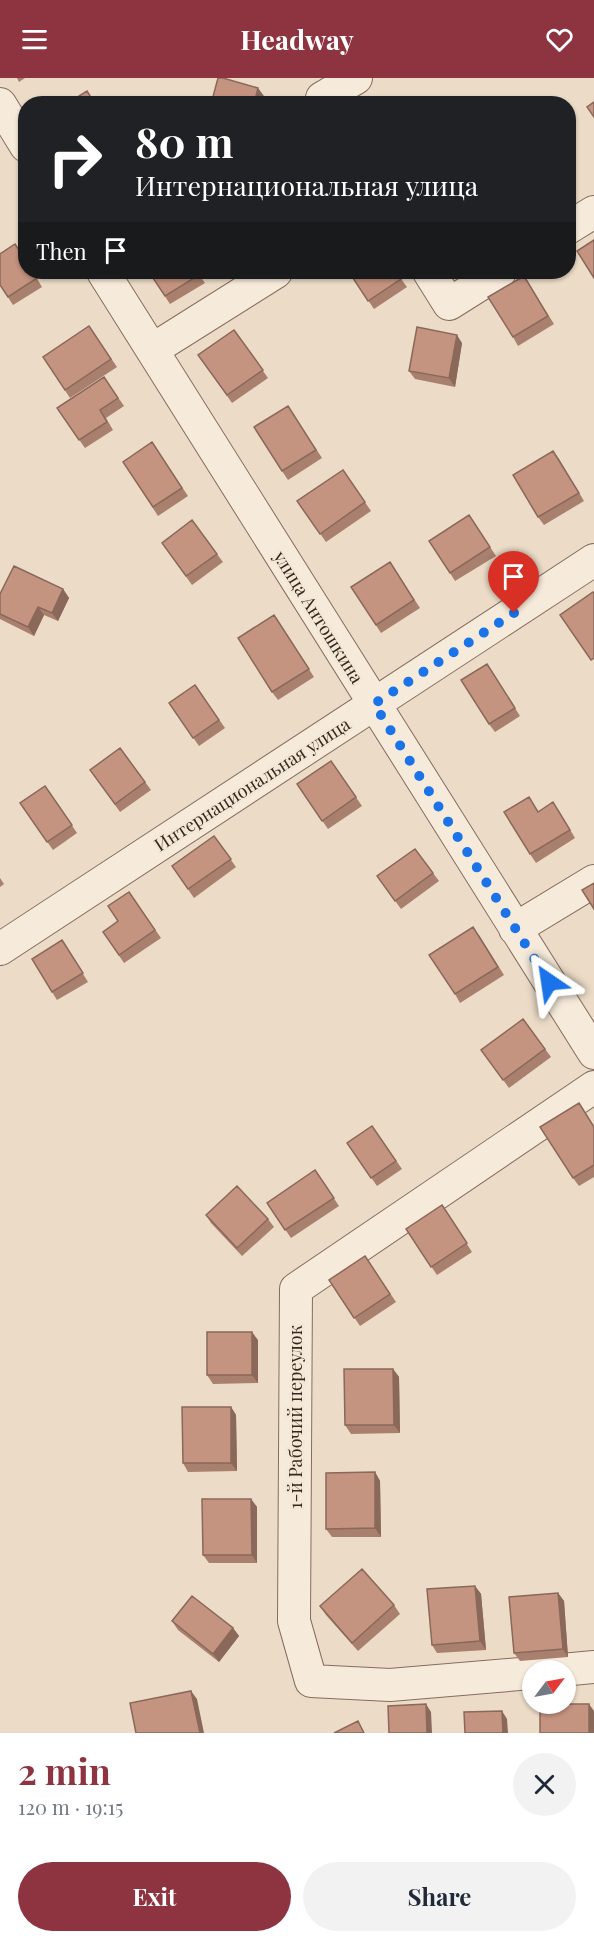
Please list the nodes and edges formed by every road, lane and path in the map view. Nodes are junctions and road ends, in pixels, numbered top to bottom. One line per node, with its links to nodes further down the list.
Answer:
1 (356, 78): 2 (street)
2 (325, 96)
3 (0, 104): 4 (street)
4 (18, 133)
5 (594, 212): 6 (street)
6 (576, 223)
7 (107, 279): 11 (street, улица Антошкина)
8 (265, 279): 11 (street)
9 (433, 279): 10 (street)
10 (489, 279)
11 (152, 350): 13 (street, улица Антошкина)
12 (594, 560): 13 (street, Интернациональная улица)
13 (374, 704): 15 (street, улица Антошкина); 16 (street, Интернациональная улица)
14 (594, 881): 15 (street)
15 (515, 929): 17 (street, улица Антошкина)
16 (0, 949)
17 (594, 1053)
18 (594, 1087): 21 (street, 1-й Рабочий переулок)
19 (594, 1667): 20 (street)
20 (576, 1669)
21 (522, 1674)

